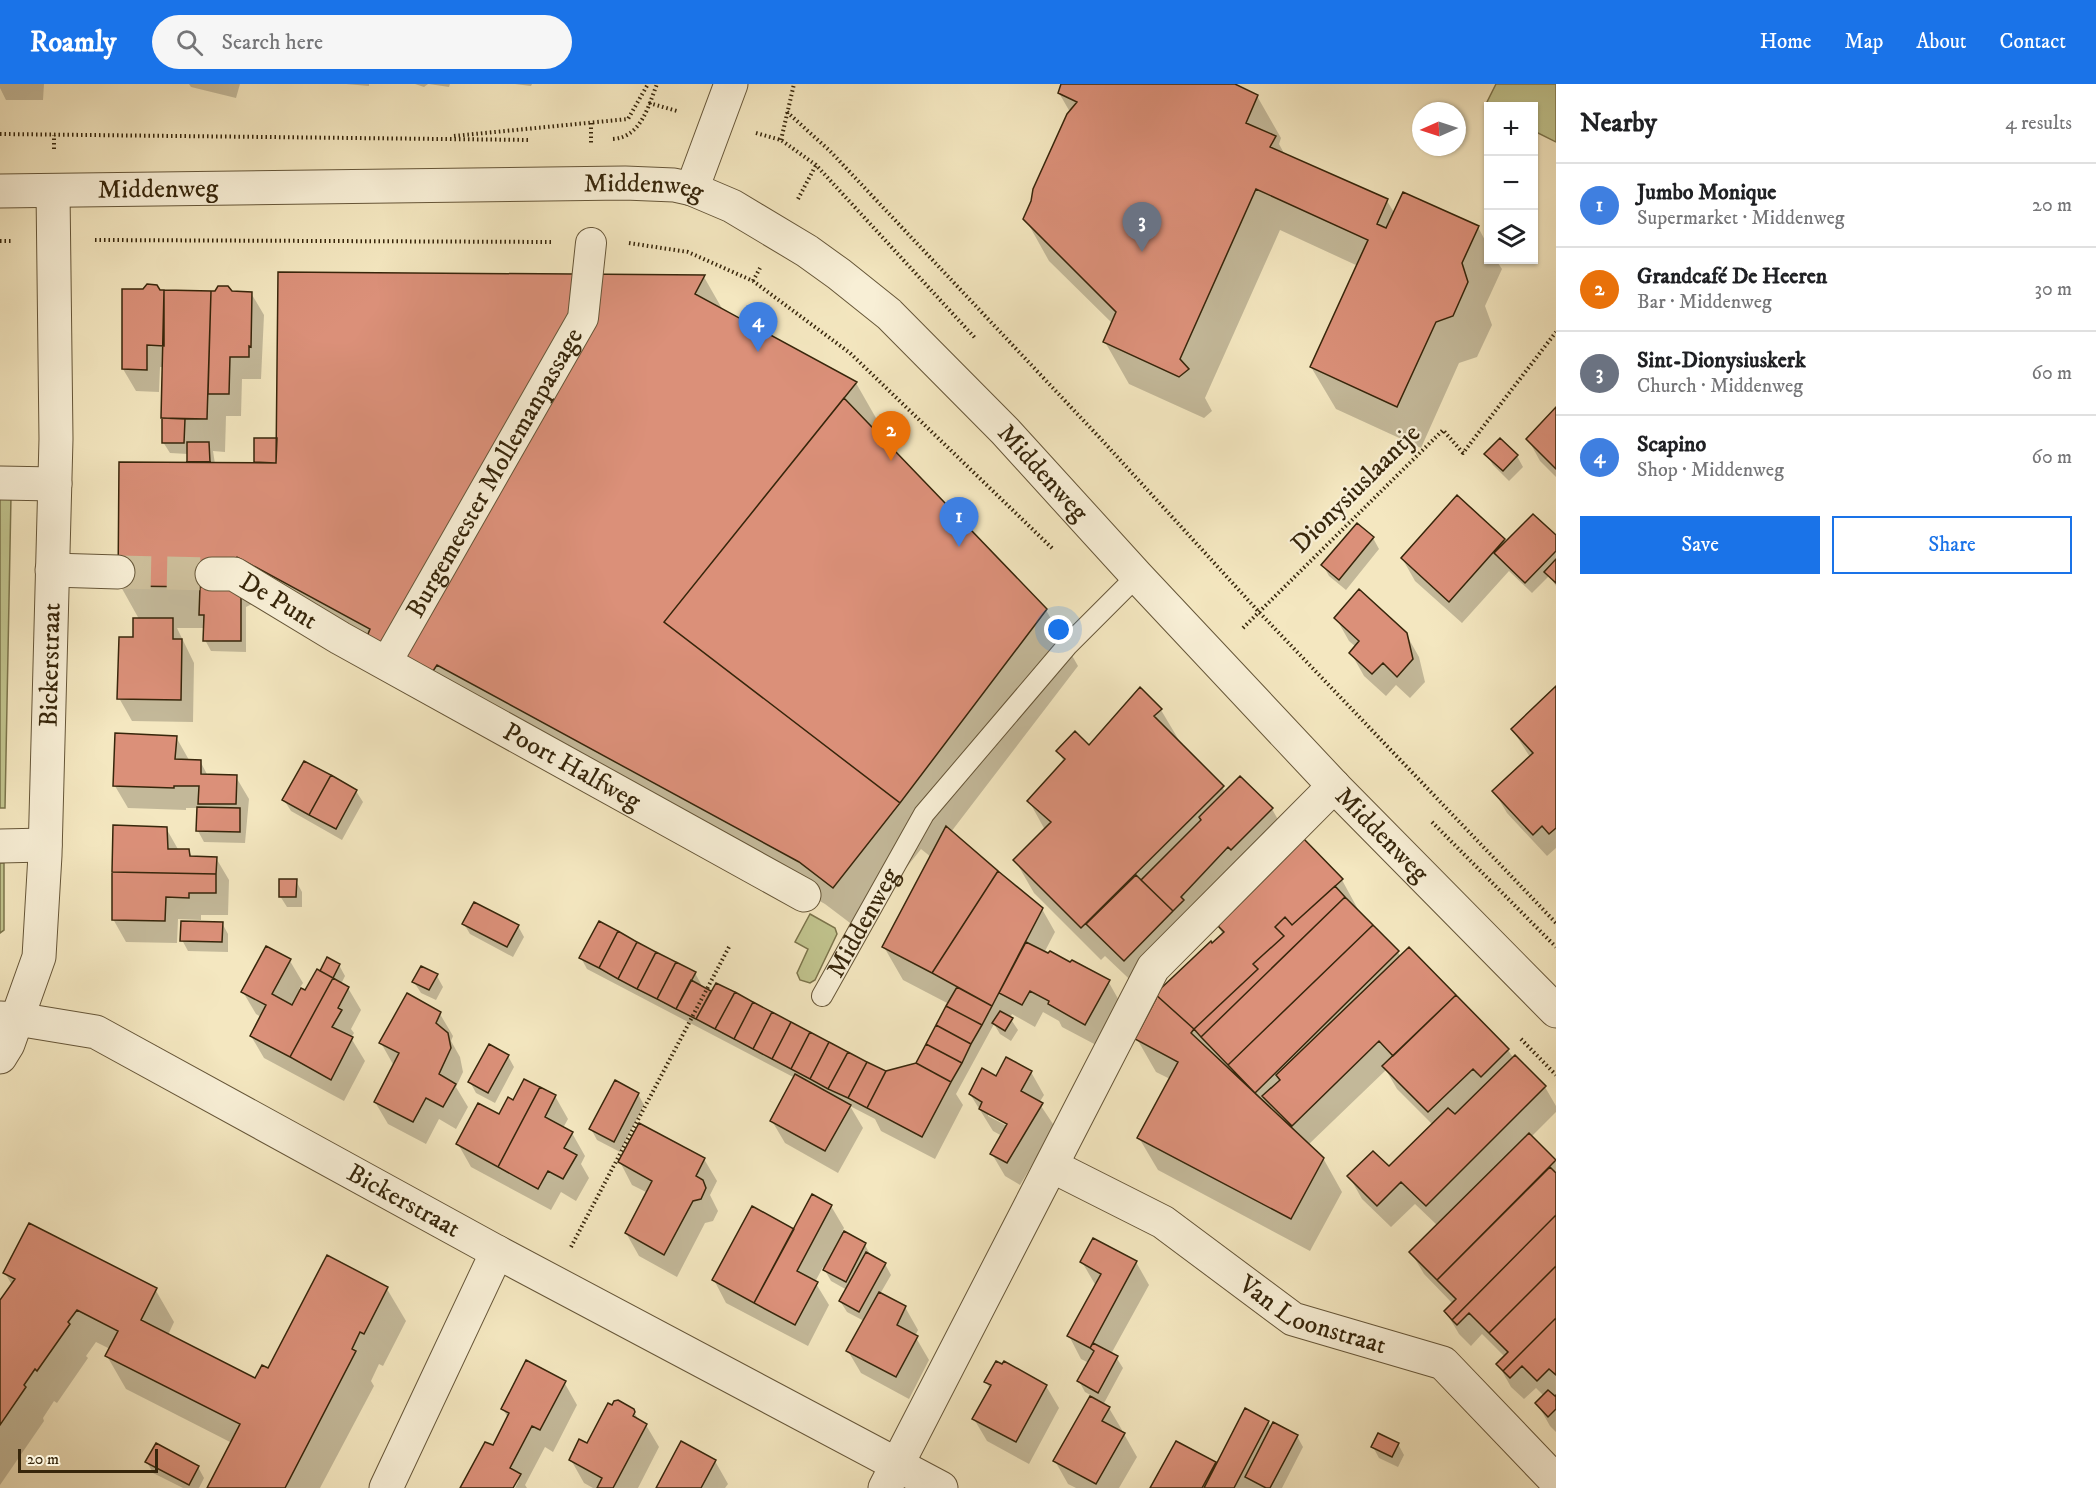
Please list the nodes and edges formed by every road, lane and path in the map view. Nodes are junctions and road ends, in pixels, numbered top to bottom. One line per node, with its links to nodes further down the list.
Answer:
1 (648, 84): 7 (path)
2 (657, 84): 10 (path, Middenweg)
3 (731, 84): 13 (street)
4 (794, 84): 5 (path)
5 (787, 112): 12 (path); 28 (path)
6 (0, 134): 7 (path, Middenweg)
7 (435, 138): 11 (path, Middenweg)
8 (579, 139): 9 (path, Middenweg)
9 (600, 139)
10 (608, 139)
11 (533, 140)
12 (816, 165)
13 (692, 189): 15 (street, Middenweg); 27 (street, Middenweg)
14 (0, 191): 15 (street, Middenweg)
15 (53, 191): 23 (street, Bickerstraat)
16 (108, 240): 19 (path, Middenweg)
17 (0, 241): 18 (path)
18 (6, 241)
19 (603, 242): 20 (path, Middenweg); 31 (street, Burgemeester Mollemanpassage)
20 (753, 281)
21 (1556, 332): 28 (path, Dionysiuslaantje)
22 (0, 483): 23 (street)
23 (54, 484): 24 (street, Bickerstraat)
24 (52, 563): 25 (street); 34 (street, Bickerstraat)
25 (123, 565)
26 (212, 574): 30 (street, De Punt)
27 (1137, 576): 32 (street, Middenweg); 40 (lane, Middenweg)
28 (1259, 612): 29 (path, Dionysiuslaantje); 37 (path)
29 (1243, 628)
30 (340, 638): 31 (street, Poort Halfweg)
31 (386, 663): 36 (street, Poort Halfweg)
32 (1334, 786): 41 (street, Middenweg); 44 (street)
33 (1431, 822): 39 (path, Middenweg)
34 (45, 845): 35 (street); 42 (street, Bickerstraat)
35 (0, 846)
36 (804, 895)
37 (1556, 923)
38 (729, 947): 46 (path)
39 (1556, 947)
40 (822, 996)
41 (1556, 1011)
42 (9, 1019): 43 (street); 45 (street, Bickerstraat)
43 (0, 1057)
44 (1052, 1166): 47 (street); 48 (street, Van Loonstraat)
45 (496, 1252): 46 (street, Bickerstraat); 49 (street)
46 (552, 1281): 47 (street, Bickerstraat)
47 (891, 1477): 50 (street, Bickerstraat)
48 (1556, 1481)
49 (386, 1488)
50 (941, 1488)

